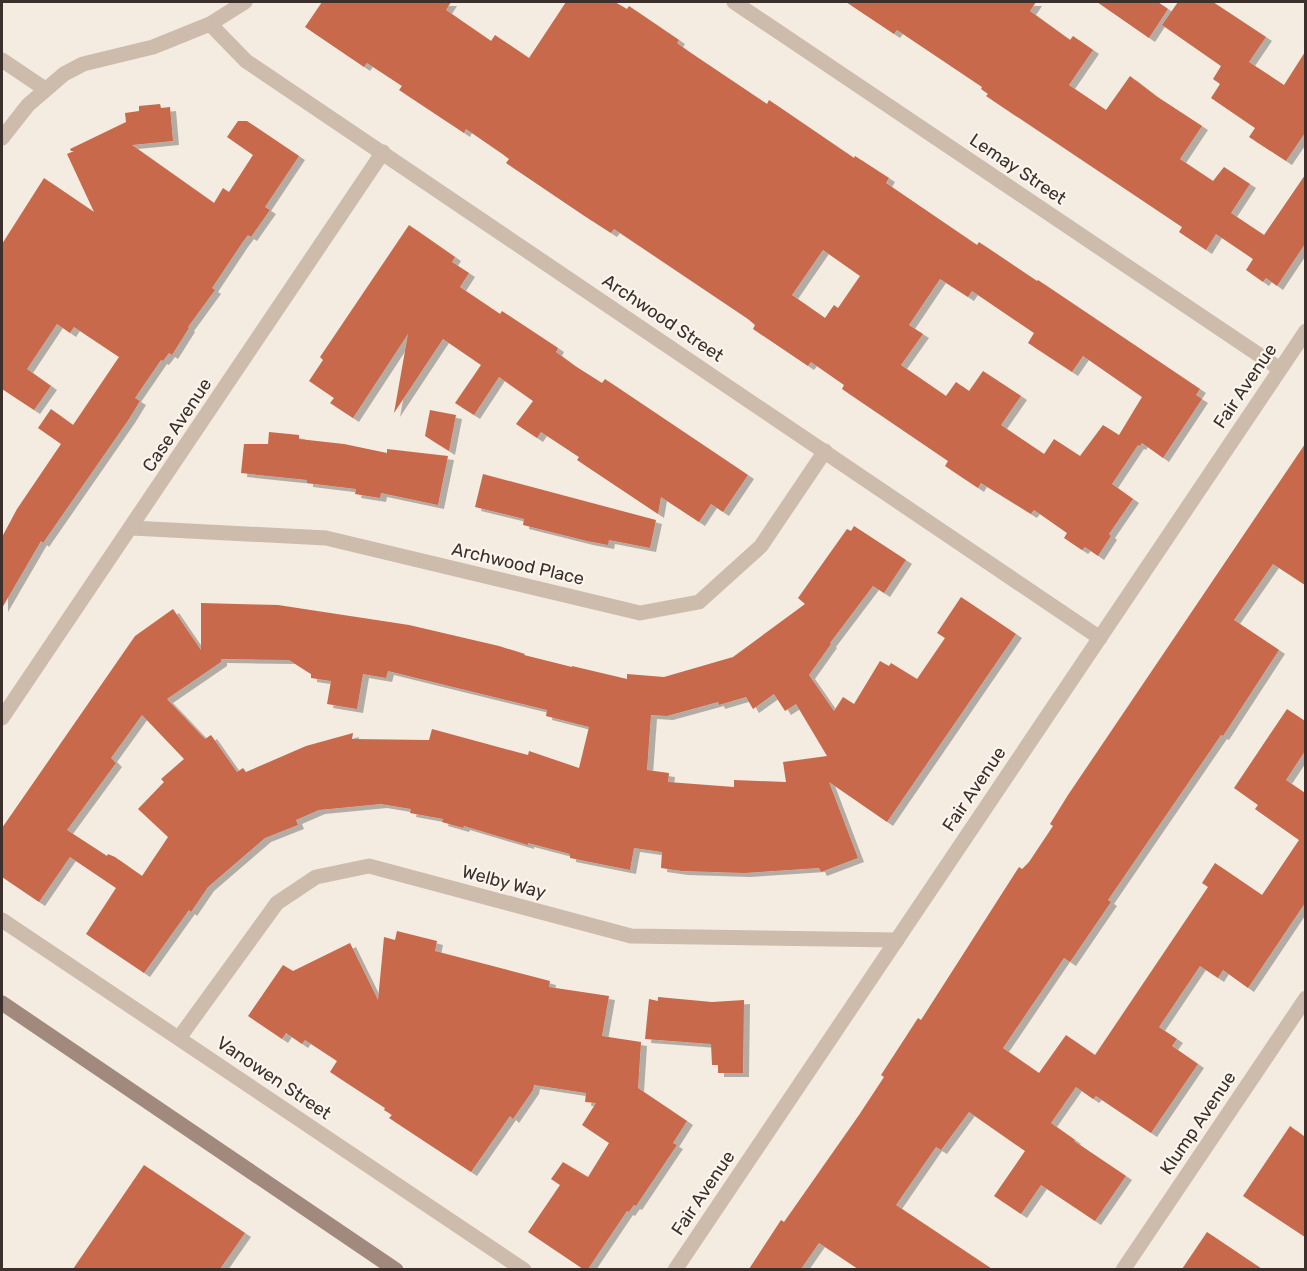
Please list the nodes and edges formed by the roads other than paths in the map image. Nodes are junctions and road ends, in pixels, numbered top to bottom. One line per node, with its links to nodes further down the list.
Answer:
1 (245, 2): 3 (street)
2 (734, 2): 9 (street, Lemay Street)
3 (210, 24): 5 (street); 7 (street, Archwood Street)
4 (2, 60): 5 (street)
5 (45, 89): 6 (street)
6 (2, 138)
7 (383, 152): 10 (street, Archwood Street); 11 (street, Case Avenue)
8 (1305, 331): 9 (street, Fair Avenue)
9 (1280, 369): 12 (street, Fair Avenue)
10 (825, 451): 11 (street, Archwood Place); 12 (street, Archwood Street)
11 (132, 528): 13 (street, Case Avenue)
12 (1100, 638): 15 (street, Fair Avenue)
13 (2, 718)
14 (2, 920): 18 (street, Vanowen Street)
15 (897, 940): 18 (street, Welby Way); 21 (street, Fair Avenue)
16 (1305, 998): 22 (street, Klump Avenue)
17 (2, 1003): 19 (main road)
18 (179, 1038): 20 (street, Vanowen Street)
19 (396, 1269)
20 (524, 1269)
21 (675, 1269)
22 (1123, 1269)

